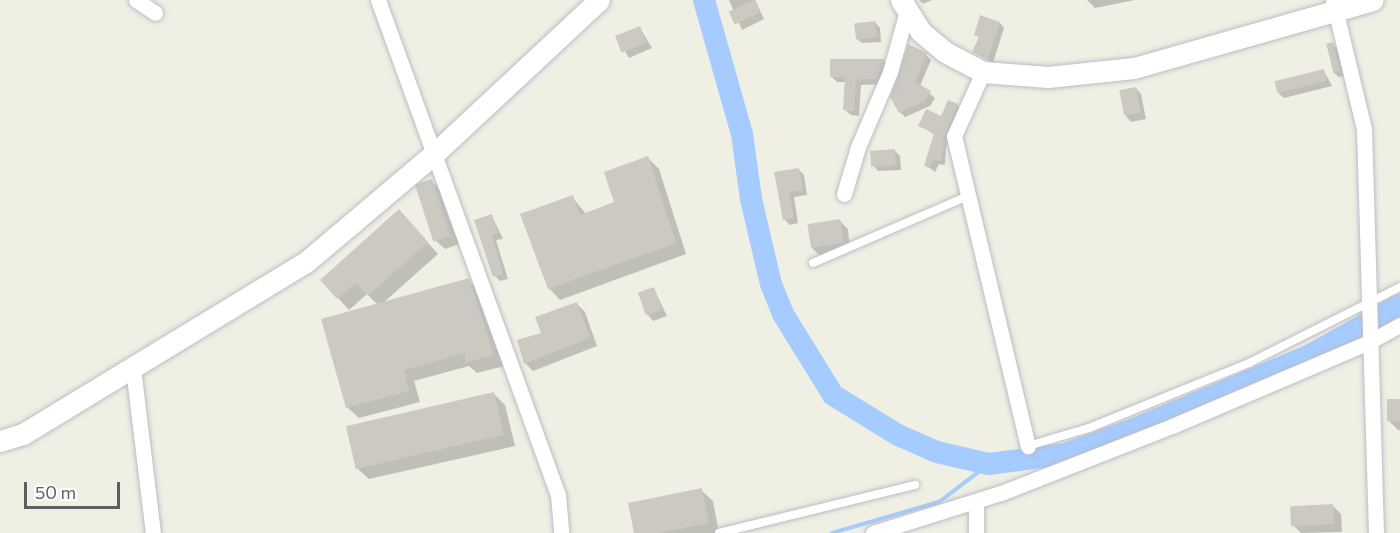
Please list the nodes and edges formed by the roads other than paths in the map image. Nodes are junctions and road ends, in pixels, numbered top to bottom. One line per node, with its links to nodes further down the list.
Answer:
1 (136, 0): 7 (street)
2 (378, 0): 9 (street)
3 (599, 0): 9 (street)
4 (1373, 0): 6 (street)
5 (904, 5): 8 (street); 10 (street)
6 (1335, 5): 8 (street); 14 (street)
7 (155, 13)
8 (983, 72): 11 (street)
9 (435, 153): 17 (street); 23 (street)
10 (844, 194)
11 (968, 196): 12 (lane); 19 (street)
12 (813, 263)
13 (1400, 286): 14 (lane)
14 (1369, 303): 16 (street); 19 (lane)
15 (1400, 325): 16 (street)
16 (1369, 342): 21 (street); 27 (street)
17 (133, 369): 18 (street); 22 (street)
18 (0, 441)
19 (1028, 446)
20 (915, 485): 24 (lane)
21 (976, 502): 25 (street); 26 (street)
22 (153, 533)
23 (561, 533)
24 (719, 533)
25 (873, 533)
26 (976, 533)
27 (1376, 533)

